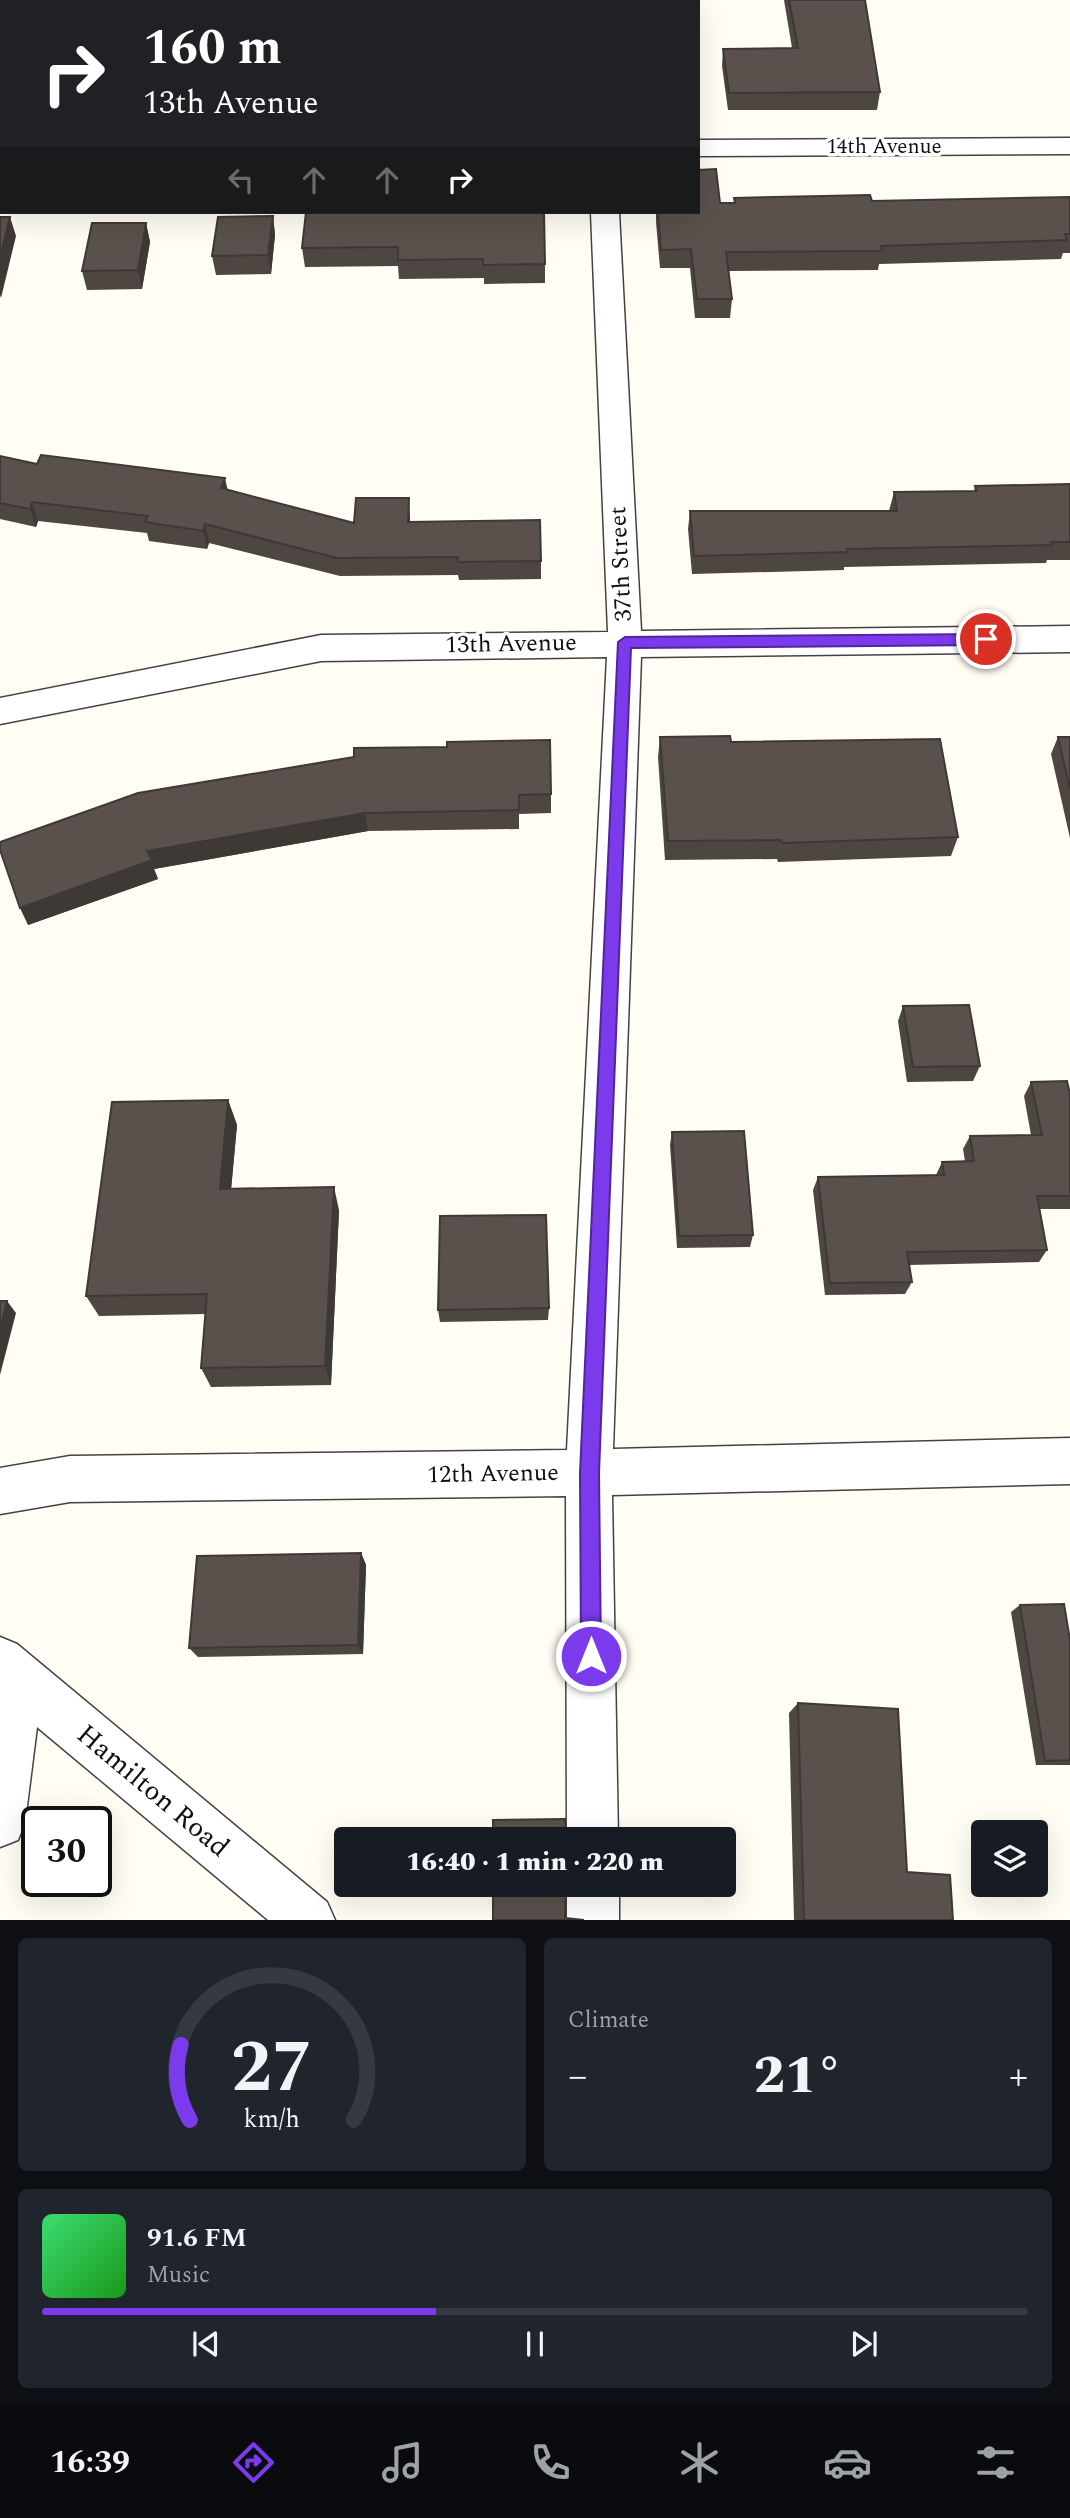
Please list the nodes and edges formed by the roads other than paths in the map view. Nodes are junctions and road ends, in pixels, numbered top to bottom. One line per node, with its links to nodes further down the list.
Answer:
1 (1070, 146): 2 (street, 14th Avenue)
2 (700, 148)
3 (606, 214): 5 (street, 37th Street)
4 (1070, 639): 5 (street, 13th Avenue)
5 (625, 642): 6 (street, 13th Avenue); 8 (street, 37th Street)
6 (0, 711)
7 (1070, 1461): 8 (street, 12th Avenue)
8 (589, 1473): 9 (street, 12th Avenue); 12 (street, 37th Street)
9 (0, 1490)
10 (10, 1671): 11 (street); 14 (street, Hamilton Road)
11 (0, 1822)
12 (593, 1827)
13 (593, 1897): 15 (street)
14 (309, 1920)
15 (593, 1920)

